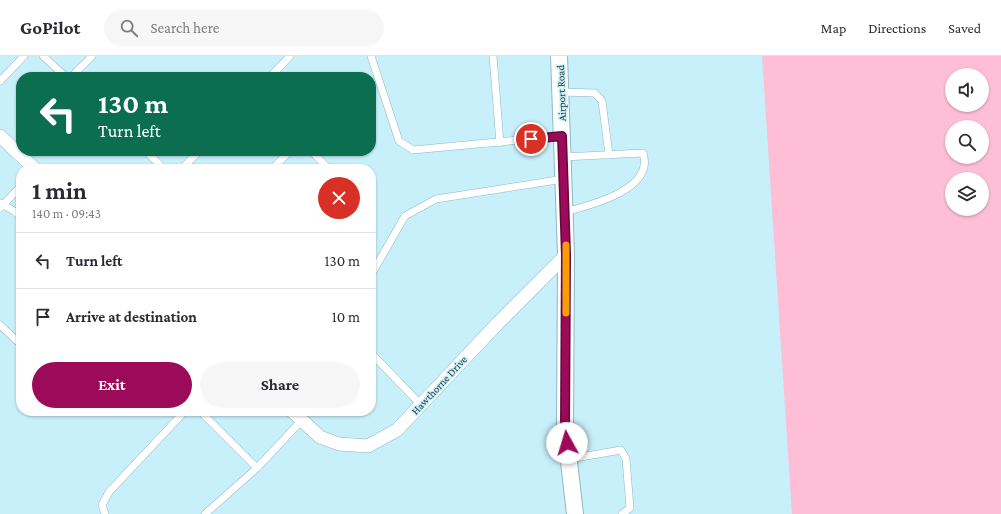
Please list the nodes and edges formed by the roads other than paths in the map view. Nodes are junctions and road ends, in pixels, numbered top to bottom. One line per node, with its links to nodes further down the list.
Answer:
1 (24, 56): 11 (lane)
2 (43, 56): 8 (lane)
3 (92, 56): 9 (lane)
4 (290, 56): 10 (lane)
5 (371, 56): 15 (lane)
6 (493, 56): 15 (lane)
7 (559, 56): 12 (street, Airport Road)
8 (61, 72)
9 (76, 72)
10 (275, 72)
11 (0, 81)
12 (560, 92): 14 (street, Airport Road); 17 (lane)
13 (0, 136): 16 (street)
14 (562, 136): 15 (lane); 23 (street, Airport Road)
15 (500, 143)
16 (16, 151)
17 (609, 155): 23 (lane); 33 (lane)
18 (21, 156): 24 (street)
19 (151, 156): 25 (lane)
20 (194, 156): 26 (lane)
21 (285, 156): 27 (lane)
22 (316, 156): 28 (lane)
23 (563, 157): 29 (street, Airport Road)
24 (30, 164)
25 (159, 164)
26 (187, 164)
27 (277, 164)
28 (324, 164)
29 (564, 179): 33 (street, Airport Road); 35 (lane)
30 (16, 191): 31 (lane)
31 (1, 205): 32 (lane)
32 (16, 212)
33 (565, 212): 34 (street, Airport Road)
34 (566, 255): 39 (street, Hawthorne Drive); 44 (street, Airport Road)
35 (376, 266)
36 (0, 325): 37 (lane)
37 (16, 340)
38 (376, 358): 39 (lane)
39 (421, 405): 43 (street, Hawthorne Drive)
40 (180, 416): 46 (lane)
41 (205, 416): 45 (lane)
42 (298, 416): 43 (street, Hawthorne Drive)
43 (302, 420): 45 (lane)
44 (569, 459): 48 (street, Airport Road); 49 (lane)
45 (257, 468): 47 (lane)
46 (105, 514)
47 (204, 514)
48 (576, 514)
49 (622, 514)

